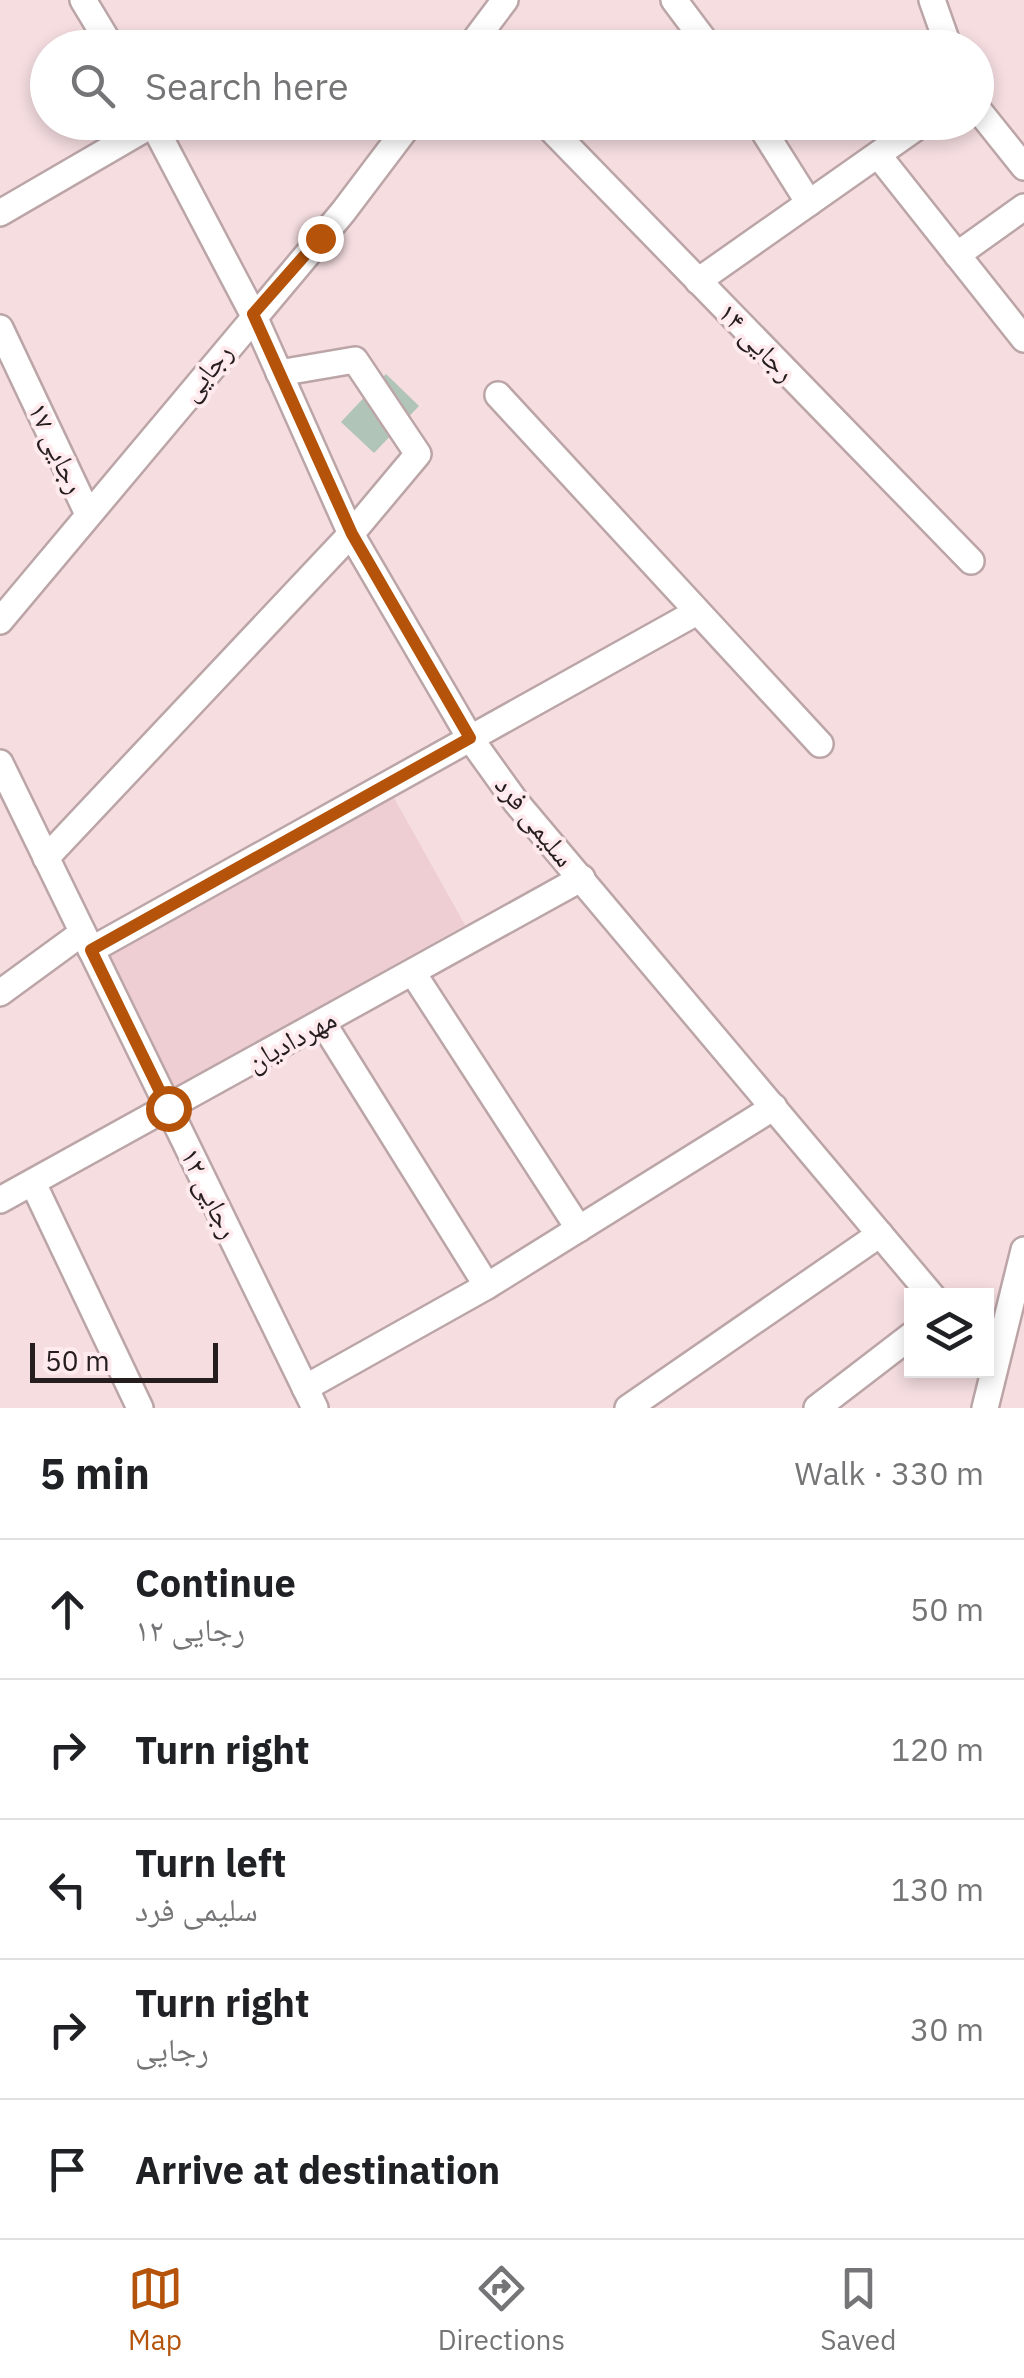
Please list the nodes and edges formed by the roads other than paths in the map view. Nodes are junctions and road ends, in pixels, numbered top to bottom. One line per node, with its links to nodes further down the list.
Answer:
1 (83, 0): 5 (street)
2 (506, 0): 6 (street)
3 (674, 0): 7 (street)
4 (932, 0): 8 (street)
5 (101, 30)
6 (483, 30)
7 (696, 30)
8 (943, 30)
9 (994, 130): 17 (street)
10 (123, 140): 20 (street)
11 (161, 140): 23 (street, سلیمی فرد)
12 (398, 140): 23 (street, رجایی)
13 (561, 140): 22 (street, رجایی ۱۴)
14 (769, 140): 18 (street)
15 (899, 140): 16 (street)
16 (878, 155): 18 (street); 21 (street)
17 (1024, 168)
18 (809, 203): 22 (street)
19 (1024, 207): 21 (street)
20 (0, 213)
21 (957, 255): 25 (street)
22 (698, 281): 30 (street, رجایی ۱۴)
23 (253, 314): 26 (street, سلیمی فرد); 28 (street, رجایی)
24 (0, 328): 28 (street, رجایی ۱۷)
25 (1024, 340)
26 (279, 373): 29 (street, سلیمی فرد); 29 (street)
27 (498, 395): 31 (street)
28 (88, 514): 32 (street, رجایی)
29 (352, 534): 33 (street, سلیمی فرد); 36 (street)
30 (971, 562)
31 (695, 612): 33 (street); 34 (street)
32 (0, 621)
33 (470, 738): 37 (street, سلیمی فرد); 38 (street)
34 (820, 744)
35 (0, 763): 36 (street, رجایی ۱۲)
36 (46, 858): 38 (street, رجایی ۱۲)
37 (582, 878): 39 (street, مهردادیان); 42 (street, سلیمی فرد)
38 (87, 942): 40 (street); 43 (street, رجایی ۱۲)
39 (413, 973): 41 (street, مهردادیان); 46 (street)
40 (0, 993)
41 (324, 1023): 43 (street, مهردادیان); 49 (street)
42 (774, 1107): 46 (street); 47 (street, سلیمی فرد)
43 (168, 1108): 44 (street, مهردادیان); 54 (street, رجایی ۱۲)
44 (33, 1182): 45 (street, مهردادیان); 55 (street)
45 (0, 1200)
46 (579, 1228): 49 (street)
47 (880, 1234): 50 (street, سلیمی فرد); 56 (street)
48 (1024, 1250): 52 (street)
49 (487, 1286): 54 (street)
50 (925, 1288)
51 (904, 1341): 57 (street)
52 (994, 1359)
53 (990, 1378): 58 (street)
54 (310, 1398)
55 (140, 1408)
56 (628, 1408)
57 (816, 1408)
58 (985, 1408)

